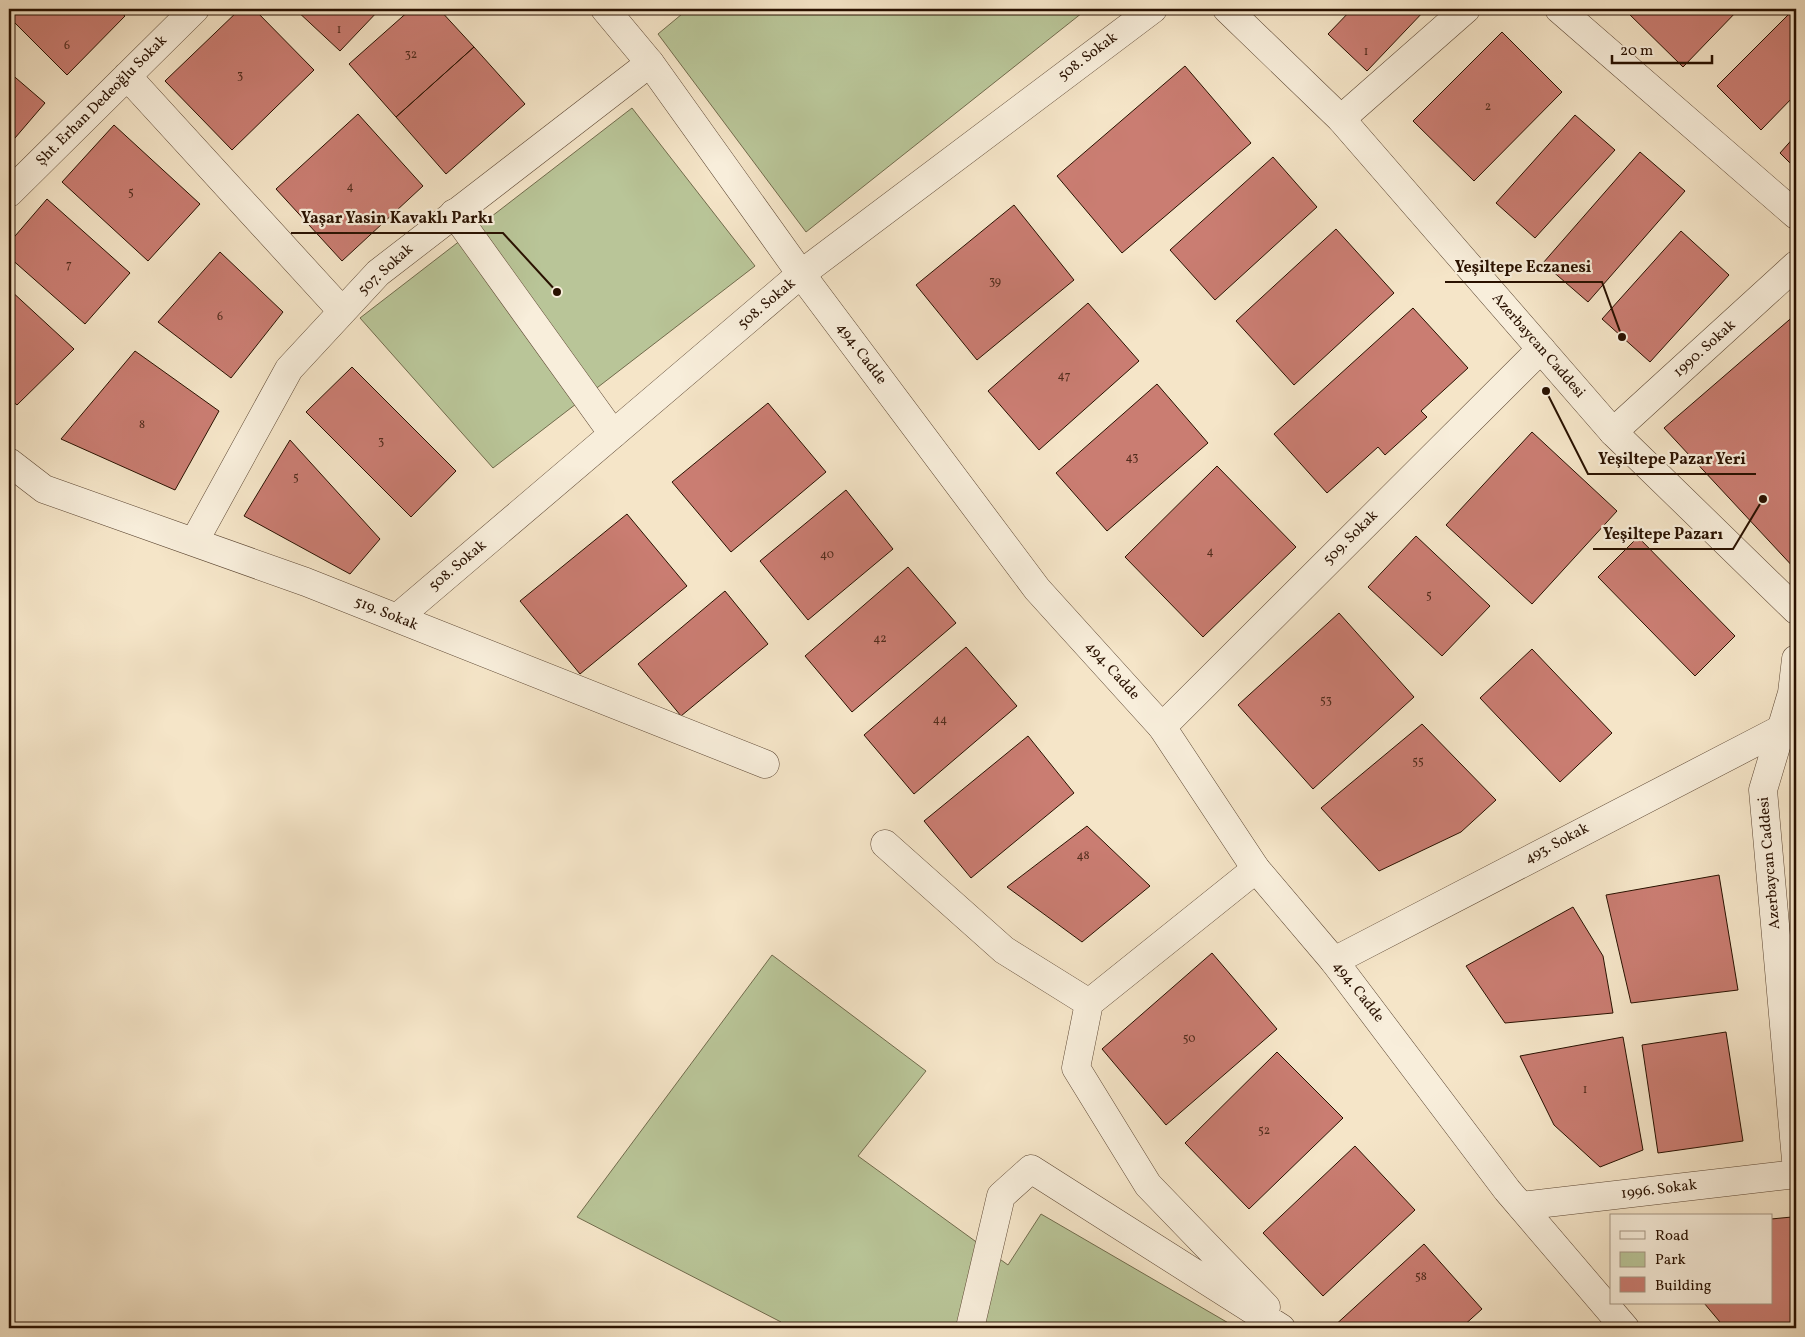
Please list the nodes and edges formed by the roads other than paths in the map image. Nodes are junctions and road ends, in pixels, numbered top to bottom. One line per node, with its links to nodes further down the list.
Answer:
1 (195, 9): 8 (street, Şht. Erhan Dedeoğlu Sokak)
2 (605, 9): 7 (street, 494. Cadde)
3 (1153, 9): 14 (street, 508. Sokak)
4 (1227, 9): 9 (street, Azerbaycan Caddesi)
5 (1466, 9): 9 (street)
6 (1559, 9): 12 (street)
7 (650, 63): 11 (street, 507. Sokak); 14 (street, 494. Cadde)
8 (127, 76): 10 (street, Şht. Erhan Dedeoğlu Sokak); 15 (street)
9 (1341, 119): 16 (street, Azerbaycan Caddesi)
10 (9, 193)
11 (454, 214): 15 (street, 507. Sokak); 18 (street)
12 (1796, 215)
13 (1796, 265): 17 (street, 1990. Sokak)
14 (802, 274): 18 (street, 508. Sokak); 24 (street, 494. Cadde)
15 (342, 311): 20 (street, 507. Sokak)
16 (1541, 349): 17 (street, Azerbaycan Caddesi); 24 (street, 509. Sokak)
17 (1614, 432): 21 (street, Azerbaycan Caddesi)
18 (613, 434): 22 (street, 508. Sokak)
19 (9, 462): 20 (street, 519. Sokak)
20 (194, 542): 22 (street, 519. Sokak)
21 (1796, 610)
22 (397, 618): 26 (street, 519. Sokak)
23 (1796, 659): 25 (street, Azerbaycan Caddesi)
24 (1162, 727): 28 (street, 494. Cadde)
25 (1781, 729): 29 (street, 493. Sokak); 31 (street, Azerbaycan Caddesi)
26 (765, 764)
27 (885, 844): 30 (street)
28 (1256, 868): 29 (street, 494. Cadde); 30 (street)
29 (1334, 961): 33 (street, 494. Cadde)
30 (1089, 1003): 36 (street)
31 (1796, 1160)
32 (1796, 1174): 33 (street, 1996. Sokak)
33 (1521, 1206): 37 (street, 494. Cadde)
34 (970, 1328): 35 (street)
35 (1281, 1328)
36 (1287, 1328)
37 (1626, 1328)

